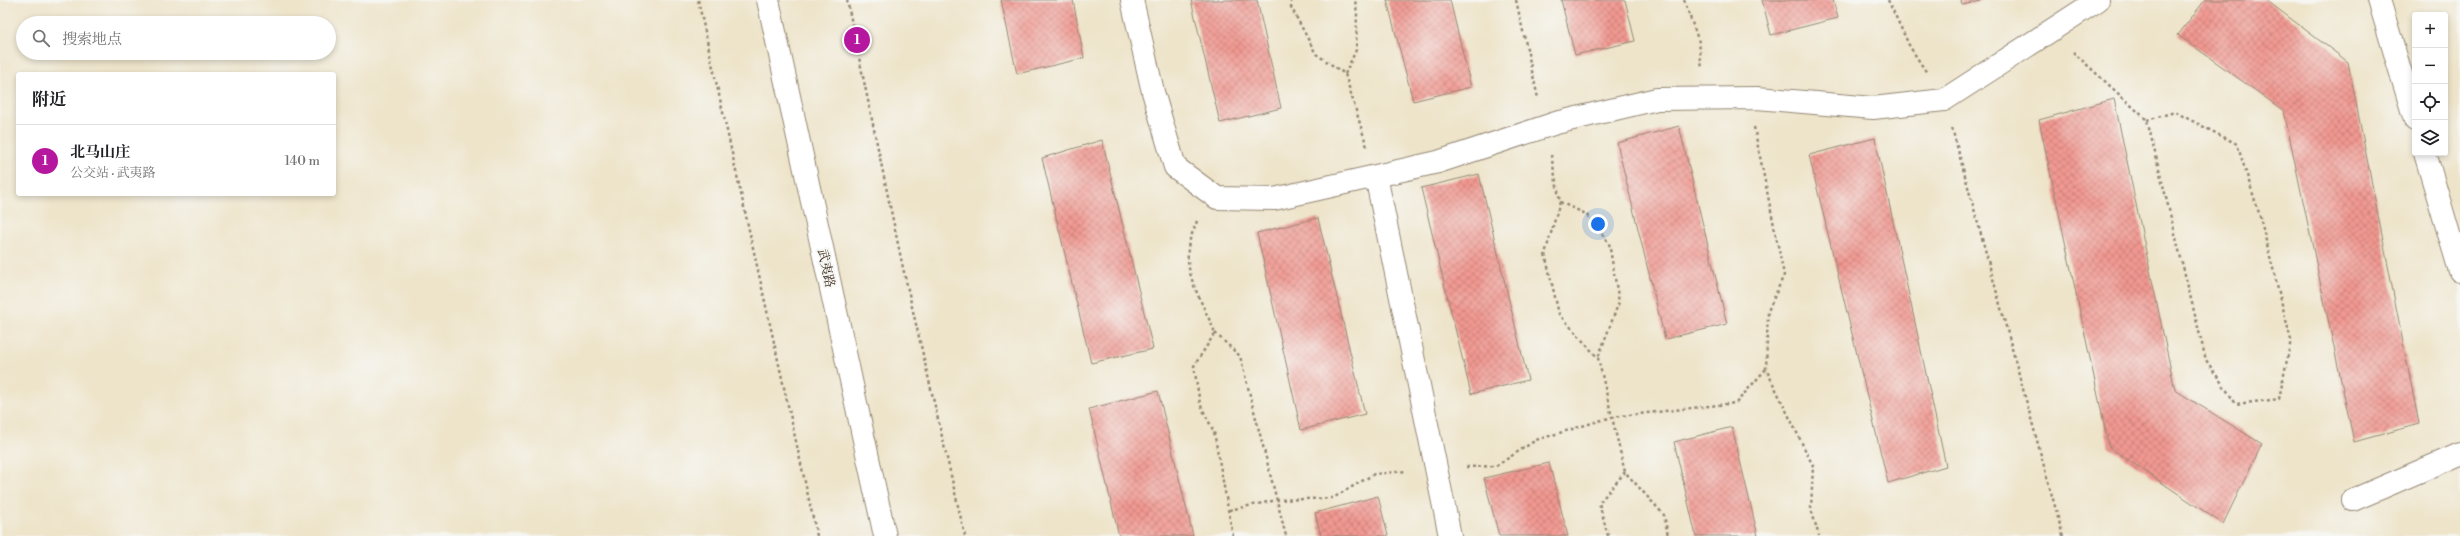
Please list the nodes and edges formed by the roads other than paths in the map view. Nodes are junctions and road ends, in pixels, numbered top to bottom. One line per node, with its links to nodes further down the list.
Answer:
1 (768, 0): 11 (street, 武夷路)
2 (1132, 0): 7 (street)
3 (2098, 0): 7 (street)
4 (2379, 0): 5 (street)
5 (2412, 110)
6 (2426, 156): 8 (street)
7 (1376, 176): 12 (street)
8 (2460, 271)
9 (2460, 454): 10 (street)
10 (2353, 500)
11 (885, 536)
12 (1450, 536)

